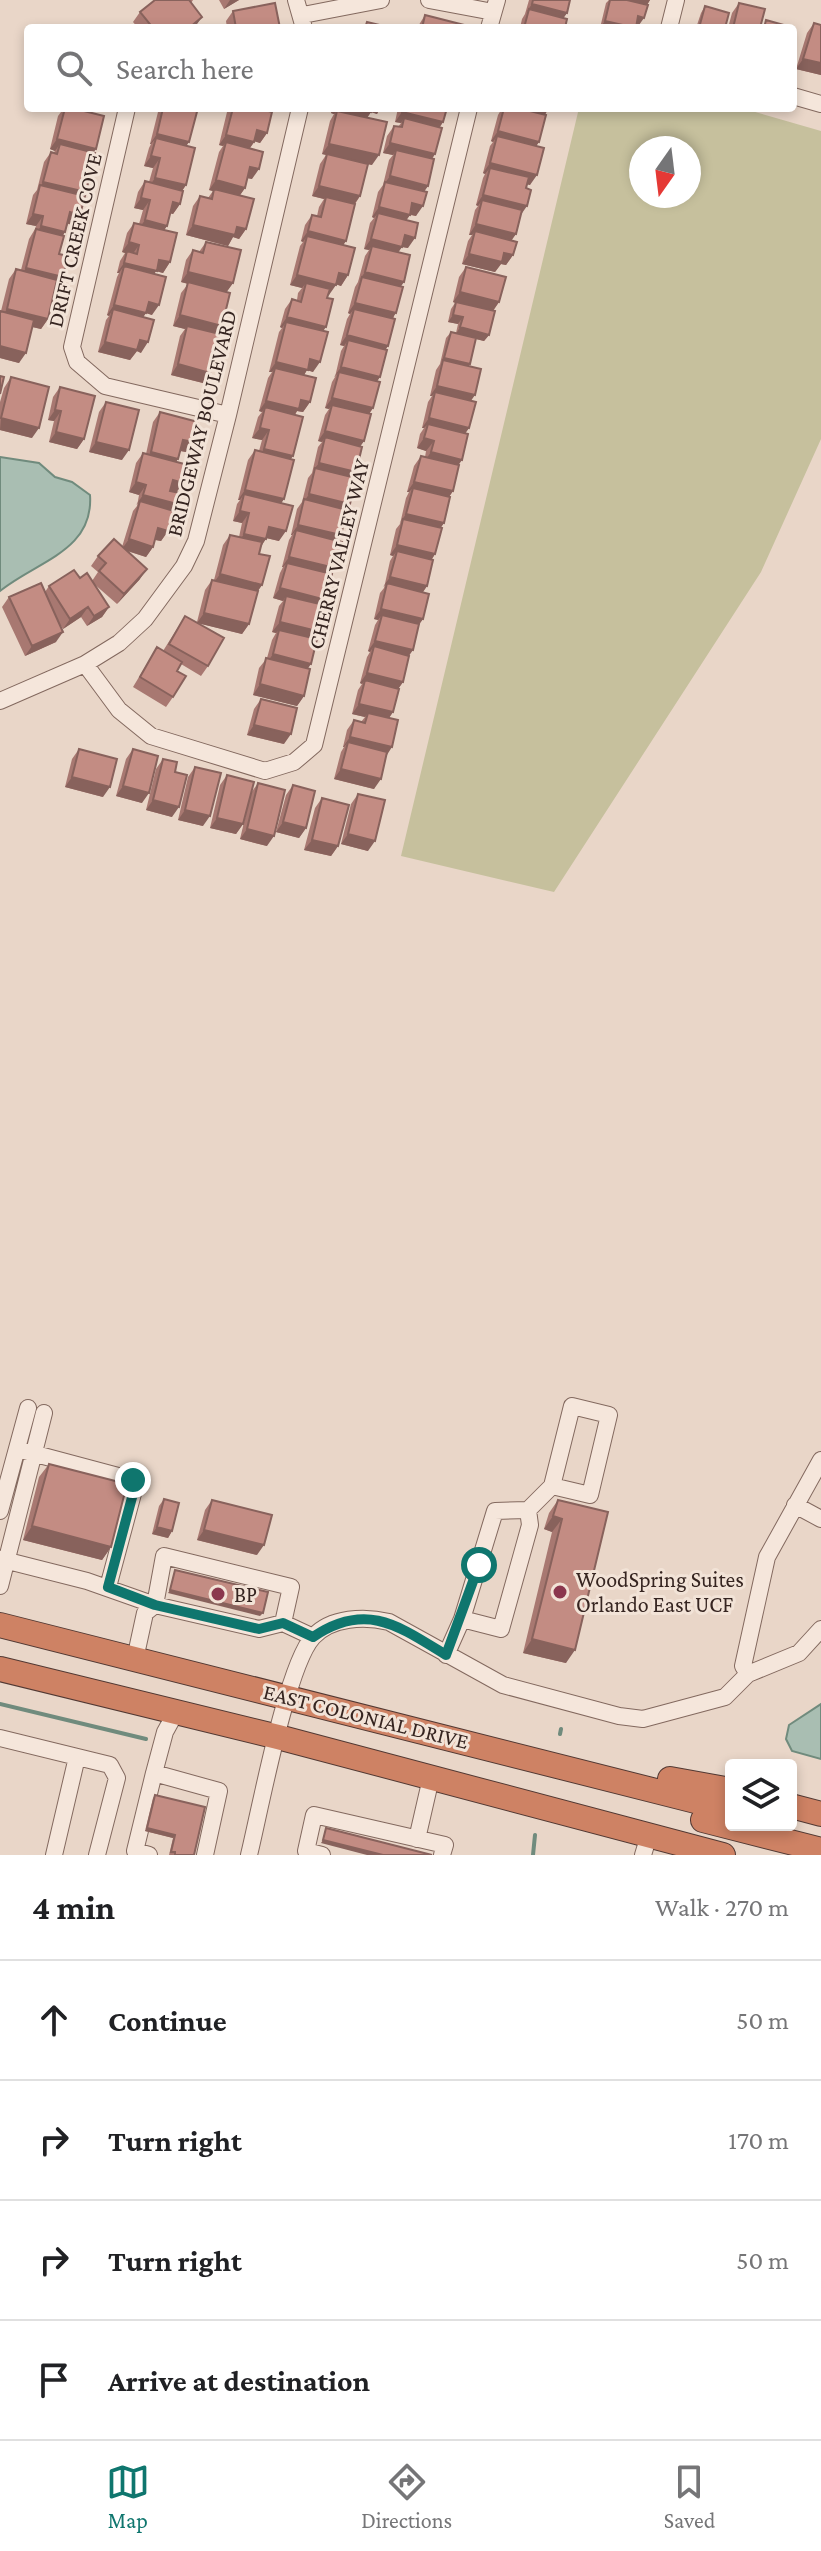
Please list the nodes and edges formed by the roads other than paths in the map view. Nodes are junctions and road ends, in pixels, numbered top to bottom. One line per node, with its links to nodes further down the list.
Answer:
1 (381, 0): 5 (street)
2 (429, 0): 4 (street)
3 (676, 0): 6 (street)
4 (493, 13)
5 (301, 14)
6 (670, 24)
7 (797, 97): 8 (street)
8 (821, 104)
9 (126, 112): 12 (street, DRIFT CREEK COVE)
10 (299, 112): 12 (street, BRIDGEWAY BOULEVARD)
11 (468, 112): 13 (street, CHERRY VALLEY WAY)
12 (228, 415): 13 (street, BRIDGEWAY BOULEVARD)
13 (85, 664): 14 (street, BRIDGEWAY BOULEVARD)
14 (0, 701)
15 (36, 1411): 16 (street)
16 (25, 1451): 20 (street); 22 (street); 26 (street)
17 (821, 1460): 19 (street)
18 (552, 1486): 18 (street); 21 (street)
19 (795, 1505): 23 (street); 36 (street)
20 (0, 1510): 22 (street)
21 (528, 1510): 28 (street); 28 (street)
22 (18, 1514): 24 (street)
23 (821, 1519)
24 (3, 1560): 25 (street); 26 (street)
25 (0, 1586)
26 (104, 1586): 27 (street)
27 (155, 1605): 29 (street); 29 (street); 34 (street)
28 (462, 1619): 33 (street)
29 (283, 1623): 32 (street)
30 (0, 1625): 34 (highway, EAST COLONIAL DRIVE)
31 (821, 1629): 36 (street)
32 (313, 1637): 33 (street); 37 (street)
33 (446, 1655): 36 (street)
34 (135, 1659): 37 (highway, EAST COLONIAL DRIVE)
35 (0, 1669): 38 (highway, EAST COLONIAL DRIVE)
36 (748, 1674)
37 (286, 1704): 39 (street); 41 (highway, EAST COLONIAL DRIVE); 53 (highway)
38 (176, 1712): 39 (highway, EAST COLONIAL DRIVE); 43 (street)
39 (278, 1737): 44 (highway, EAST COLONIAL DRIVE); 59 (street)
40 (0, 1738): 42 (street)
41 (459, 1740): 45 (highway); 46 (highway, EAST COLONIAL DRIVE)
42 (77, 1757): 55 (street); 56 (street)
43 (154, 1773): 57 (street); 58 (street)
44 (431, 1778): 51 (street); 52 (highway, EAST COLONIAL DRIVE)
45 (725, 1789)
46 (725, 1808)
47 (797, 1808): 48 (highway)
48 (821, 1814)
49 (797, 1829): 50 (highway)
50 (821, 1835)
51 (417, 1839): 54 (street); 60 (street)
52 (646, 1845): 61 (highway, EAST COLONIAL DRIVE)
53 (821, 1850)
54 (311, 1854)
55 (54, 1855)
56 (97, 1855)
57 (149, 1855)
58 (205, 1855)
59 (249, 1855)
60 (442, 1855)
61 (723, 1855)

